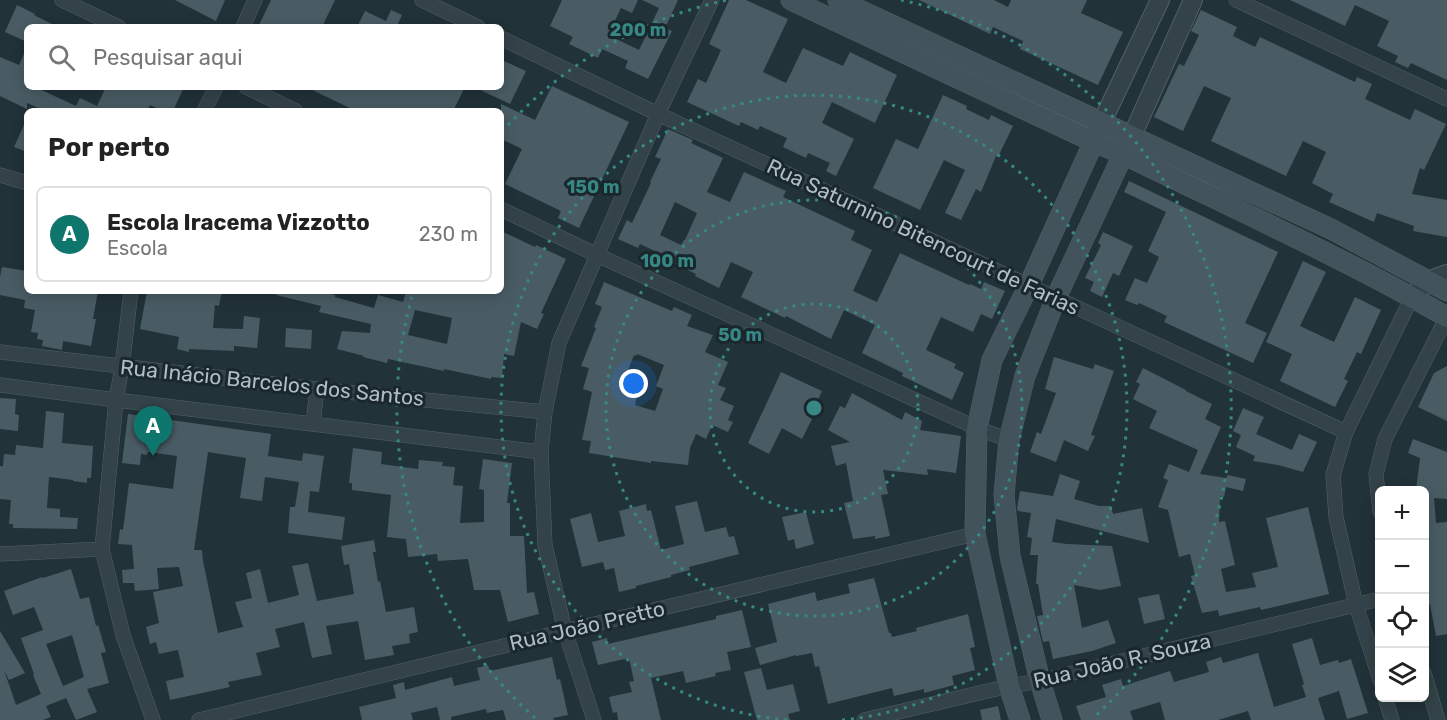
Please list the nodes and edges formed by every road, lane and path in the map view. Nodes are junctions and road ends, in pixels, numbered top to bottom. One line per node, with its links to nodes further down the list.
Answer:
1 (62, 0): 10 (street)
2 (255, 0): 11 (street)
3 (422, 0): 12 (street)
4 (712, 0): 19 (street)
5 (791, 0): 22 (main road)
6 (838, 0): 20 (main road)
7 (1160, 0): 20 (street)
8 (1193, 0): 21 (street)
9 (1236, 0): 16 (street)
10 (113, 24)
11 (244, 24)
12 (472, 24)
13 (504, 39): 19 (street, Rua Saturnino Bitencourt de Farias)
14 (214, 90): 17 (street)
15 (252, 90): 18 (street)
16 (1447, 99)
17 (206, 108)
18 (290, 108)
19 (658, 114): 27 (street); 30 (street, Rua Saturnino Bitencourt de Farias)
20 (1102, 122): 21 (main road); 22 (main road)
21 (1132, 136): 23 (main road); 29 (main road)
22 (1094, 142): 23 (main road); 30 (main road)
23 (1123, 154): 33 (main road); 34 (main road)
24 (0, 175): 25 (street)
25 (24, 182)
26 (504, 210): 27 (street)
27 (597, 255): 41 (street); 43 (street)
28 (1447, 274): 29 (street)
29 (1428, 281): 31 (main road); 33 (street)
30 (1029, 285): 34 (street, Rua Saturnino Bitencourt de Farias); 43 (main road)
31 (1447, 291)
32 (131, 294): 37 (street)
33 (1412, 297): 35 (main road); 44 (street)
34 (1056, 298): 44 (street, Rua Saturnino Bitencourt de Farias); 45 (main road)
35 (1447, 317): 47 (street)
36 (0, 352): 37 (street, Rua Inácio Barcelos dos Santos)
37 (122, 367): 39 (street, Rua Inácio Barcelos dos Santos); 40 (street)
38 (0, 385): 40 (street, Rua Inácio Barcelos dos Santos)
39 (317, 389): 41 (street, Rua Inácio Barcelos dos Santos); 42 (street)
40 (116, 400): 42 (street, Rua Inácio Barcelos dos Santos); 49 (street)
41 (545, 412): 46 (street)
42 (314, 424): 46 (street, Rua Inácio Barcelos dos Santos)
43 (977, 428): 45 (street); 48 (main road)
44 (1346, 432): 52 (street)
45 (1009, 440): 55 (main road)
46 (541, 452): 53 (street)
47 (1377, 486)
48 (975, 534): 53 (street, Rua João Pretto); 56 (main road)
49 (102, 549): 50 (street); 59 (street)
50 (0, 554)
51 (1375, 600): 52 (street, Rua João R. Souza)
52 (1356, 605): 54 (street); 55 (street, Rua João R. Souza)
53 (565, 631): 60 (street, Rua João Pretto); 61 (street)
54 (1375, 664)
55 (1040, 681): 56 (street, Rua João R. Souza); 64 (main road)
56 (1009, 686): 62 (street, Rua João R. Souza); 63 (main road)
57 (1429, 687): 66 (street)
58 (1386, 702): 65 (street)
59 (153, 720)
60 (199, 720)
61 (594, 720)
62 (864, 720)
63 (1020, 720)
64 (1052, 720)
65 (1392, 720)
66 (1438, 720)

